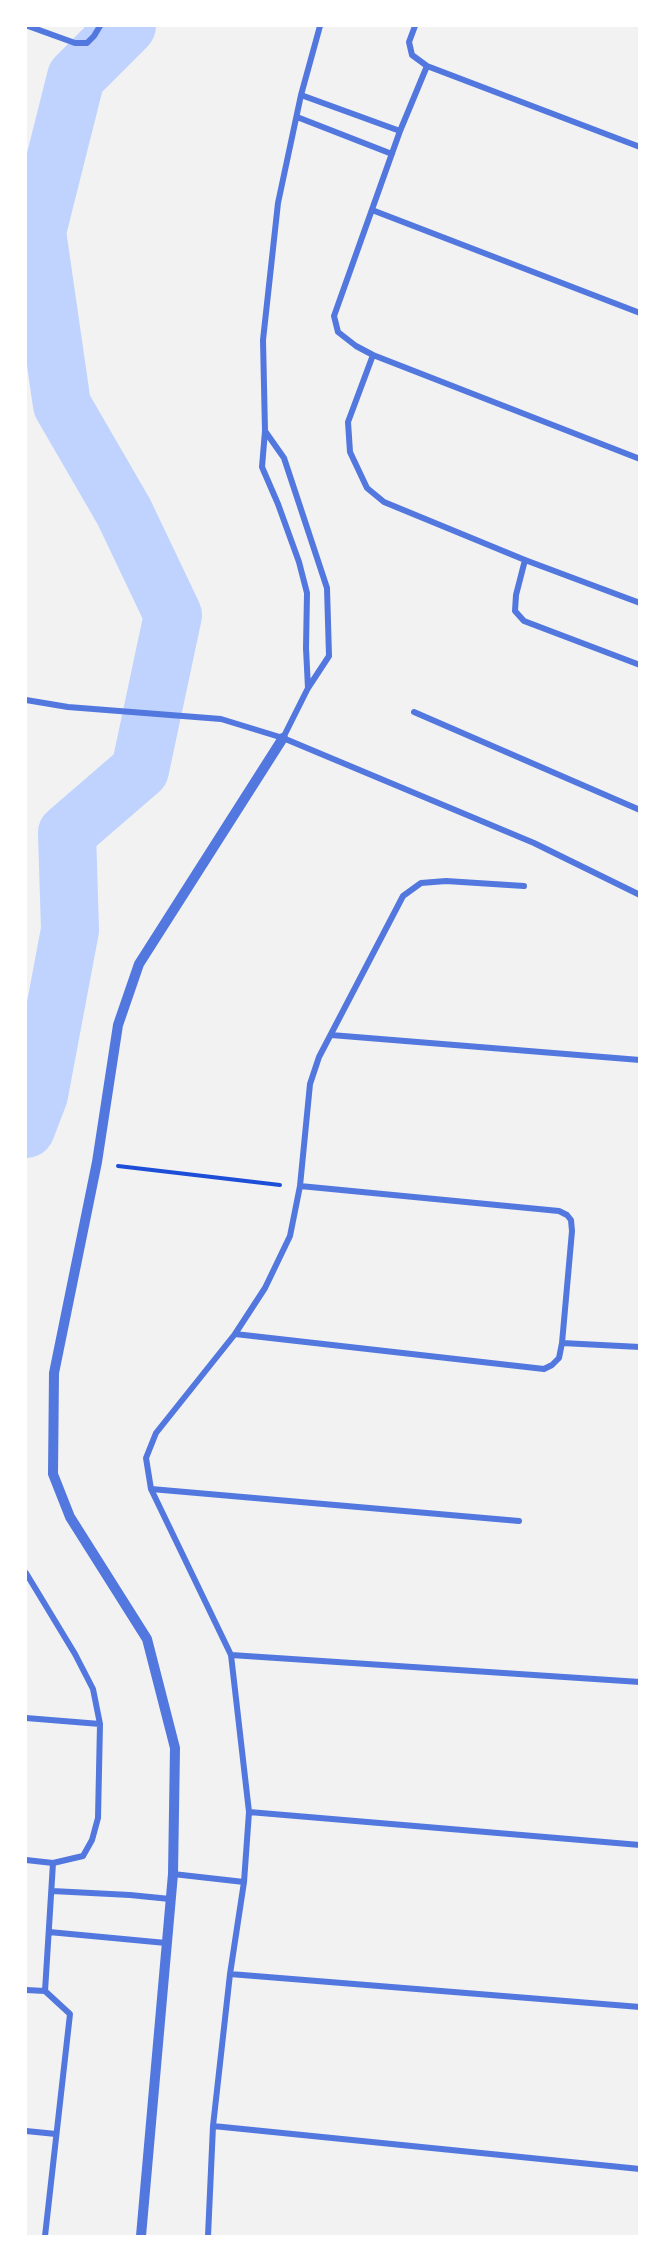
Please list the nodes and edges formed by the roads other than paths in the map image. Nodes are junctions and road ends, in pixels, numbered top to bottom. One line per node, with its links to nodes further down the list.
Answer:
1 (28, 26): 2 (street)
2 (100, 26)
3 (320, 26): 6 (street)
4 (415, 26): 5 (street)
5 (427, 66): 8 (street); 9 (street)
6 (301, 95): 7 (street); 8 (street)
7 (297, 117): 10 (street); 14 (street)
8 (400, 131): 10 (street)
9 (639, 147)
10 (392, 154): 11 (street)
11 (372, 210): 12 (street); 13 (street)
12 (639, 313)
13 (373, 355): 15 (street); 16 (street)
14 (265, 431): 19 (street); 19 (street)
15 (639, 459)
16 (525, 560): 17 (street); 18 (street)
17 (639, 603)
18 (639, 665)
19 (308, 688): 22 (street)
20 (26, 700): 22 (street)
21 (414, 712): 23 (street)
22 (283, 738): 25 (street); 43 (street)
23 (639, 810)
24 (524, 886): 26 (street)
25 (639, 895)
26 (331, 1035): 27 (street); 28 (street)
27 (639, 1060)
28 (300, 1186): 29 (street); 30 (street)
29 (235, 1334): 30 (street); 32 (street)
30 (562, 1343): 31 (street)
31 (639, 1347)
32 (151, 1489): 33 (street); 35 (street)
33 (519, 1521)
34 (27, 1578): 38 (street)
35 (231, 1655): 36 (street); 39 (street)
36 (639, 1682)
37 (26, 1718): 38 (street)
38 (99, 1724): 42 (street)
39 (249, 1812): 40 (street); 44 (street)
40 (639, 1845)
41 (26, 1860): 42 (street)
42 (53, 1863): 45 (street)
43 (173, 1874): 44 (street); 46 (street)
44 (244, 1882): 49 (street)
45 (52, 1891): 46 (street); 47 (street)
46 (170, 1899): 48 (street)
47 (49, 1932): 48 (street); 51 (street)
48 (166, 1943): 58 (street)
49 (230, 1974): 52 (street); 53 (street)
50 (26, 1990): 51 (street)
51 (45, 1991): 55 (street)
52 (639, 2007)
53 (213, 2126): 56 (street); 59 (street)
54 (26, 2131): 55 (street)
55 (56, 2134): 57 (street)
56 (639, 2169)
57 (45, 2236)
58 (141, 2236)
59 (208, 2236)

